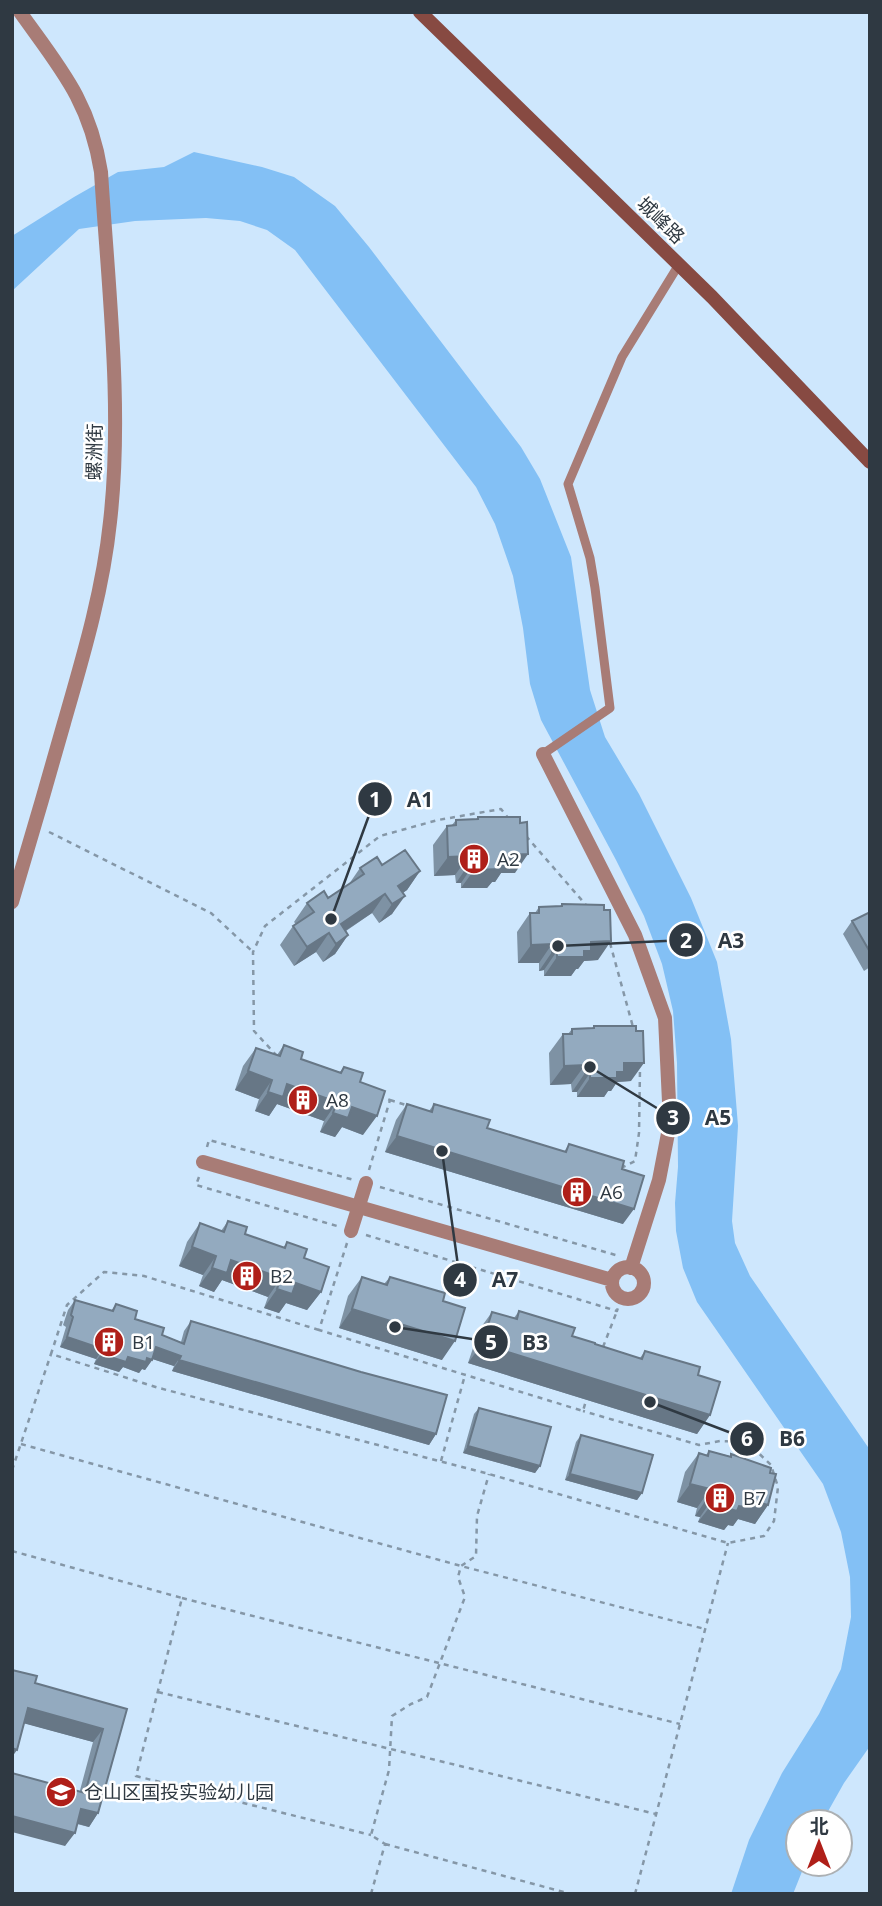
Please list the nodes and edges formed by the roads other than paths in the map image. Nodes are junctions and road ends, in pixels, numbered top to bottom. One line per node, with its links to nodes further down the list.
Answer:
1 (20, 12): 6 (street, 螺洲街)
2 (420, 12): 4 (main road, 城峰路)
3 (678, 265): 5 (lane)
4 (870, 462)
5 (543, 754): 11 (street)
6 (12, 902)
7 (203, 1162): 9 (street)
8 (366, 1183): 9 (street)
9 (359, 1207): 10 (street); 12 (street)
10 (351, 1231)
11 (633, 1264): 12 (street); 12 (street)
12 (612, 1280)

